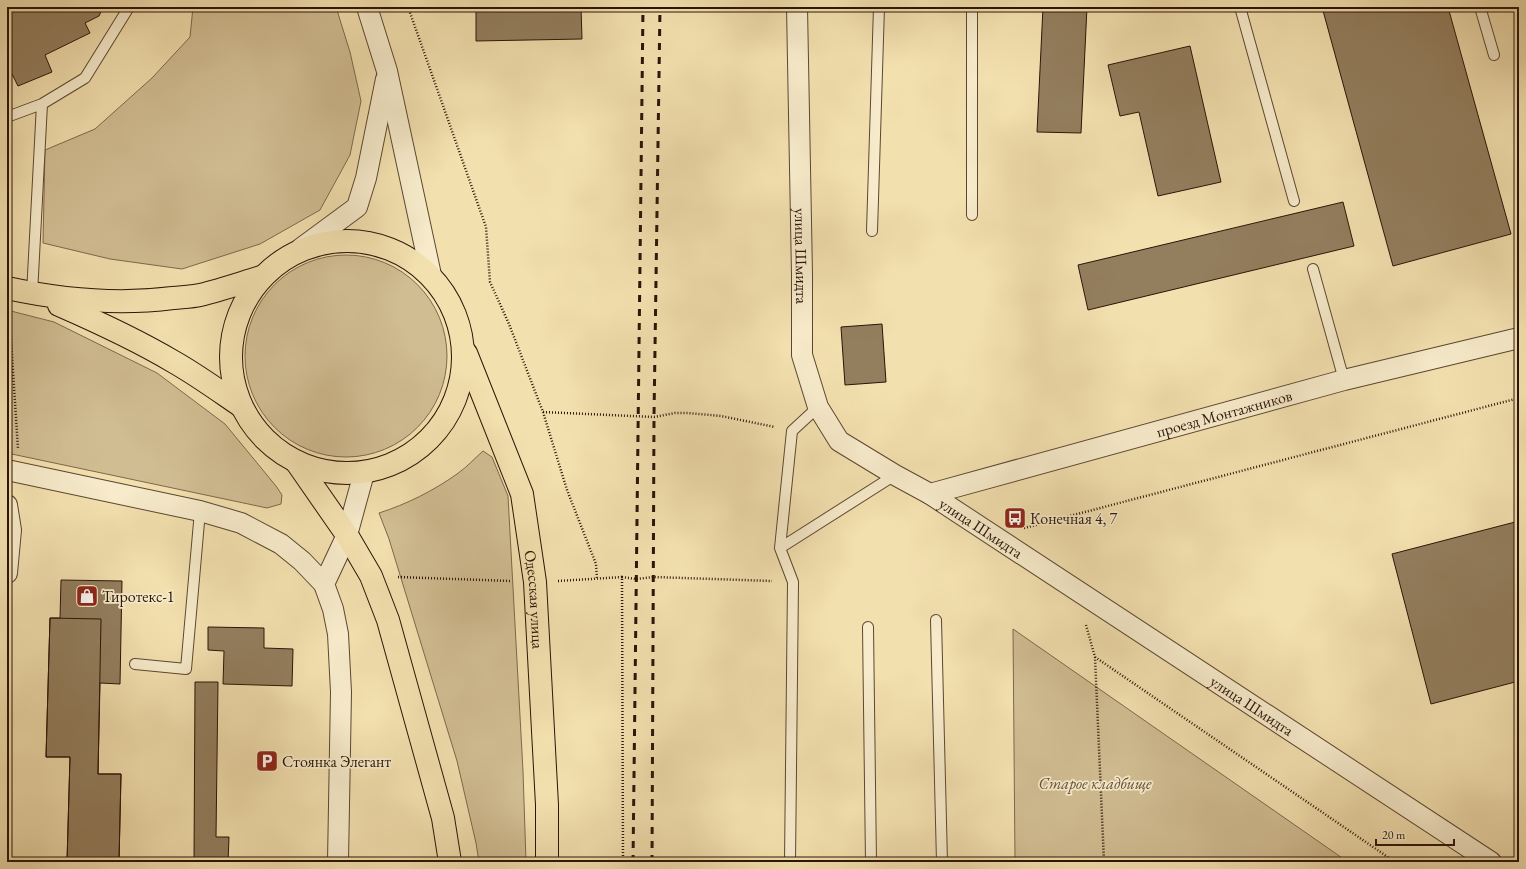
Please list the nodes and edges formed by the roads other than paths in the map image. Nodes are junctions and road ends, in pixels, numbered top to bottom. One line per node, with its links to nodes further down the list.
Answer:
1 (129, 7): 10 (lane)
2 (367, 7): 9 (street)
3 (797, 7): 25 (street, улица Шмидта)
4 (879, 7): 14 (lane)
5 (972, 7): 13 (lane)
6 (1240, 7): 12 (lane)
7 (1480, 7): 8 (lane)
8 (1494, 56)
9 (388, 71): 15 (street); 17 (street)
10 (42, 104): 11 (lane); 20 (lane)
11 (7, 117)
12 (1294, 201)
13 (972, 215)
14 (872, 231)
15 (300, 249): 17 (main road); 18 (main road)
16 (1313, 269): 23 (lane)
17 (431, 275): 22 (main road)
18 (261, 277): 20 (main road); 24 (main road)
19 (7, 288): 20 (main road)
20 (32, 294): 24 (main road)
21 (1519, 338): 23 (street, проезд Монтажников)
22 (464, 348): 28 (main road); 42 (main road, Одесская улица)
23 (1344, 380): 30 (street, проезд Монтажников)
24 (241, 406): 26 (main road)
25 (818, 407): 29 (street, улица Шмидта); 34 (lane)
26 (297, 463): 28 (main road); 33 (main road)
27 (7, 470): 32 (street)
28 (364, 473): 33 (street)
29 (895, 475): 30 (street, улица Шмидта); 34 (lane)
30 (930, 494): 46 (street, улица Шмидта)
31 (7, 505): 35 (street)
32 (200, 511): 36 (street); 39 (lane)
33 (347, 535): 36 (street); 41 (main road)
34 (780, 548): 43 (lane)
35 (7, 573)
36 (324, 584): 40 (street)
37 (936, 620): 45 (lane)
38 (868, 627): 44 (lane)
39 (135, 664)
40 (338, 862)
41 (450, 862)
42 (547, 862)
43 (790, 862)
44 (871, 862)
45 (942, 862)
46 (1490, 862)

